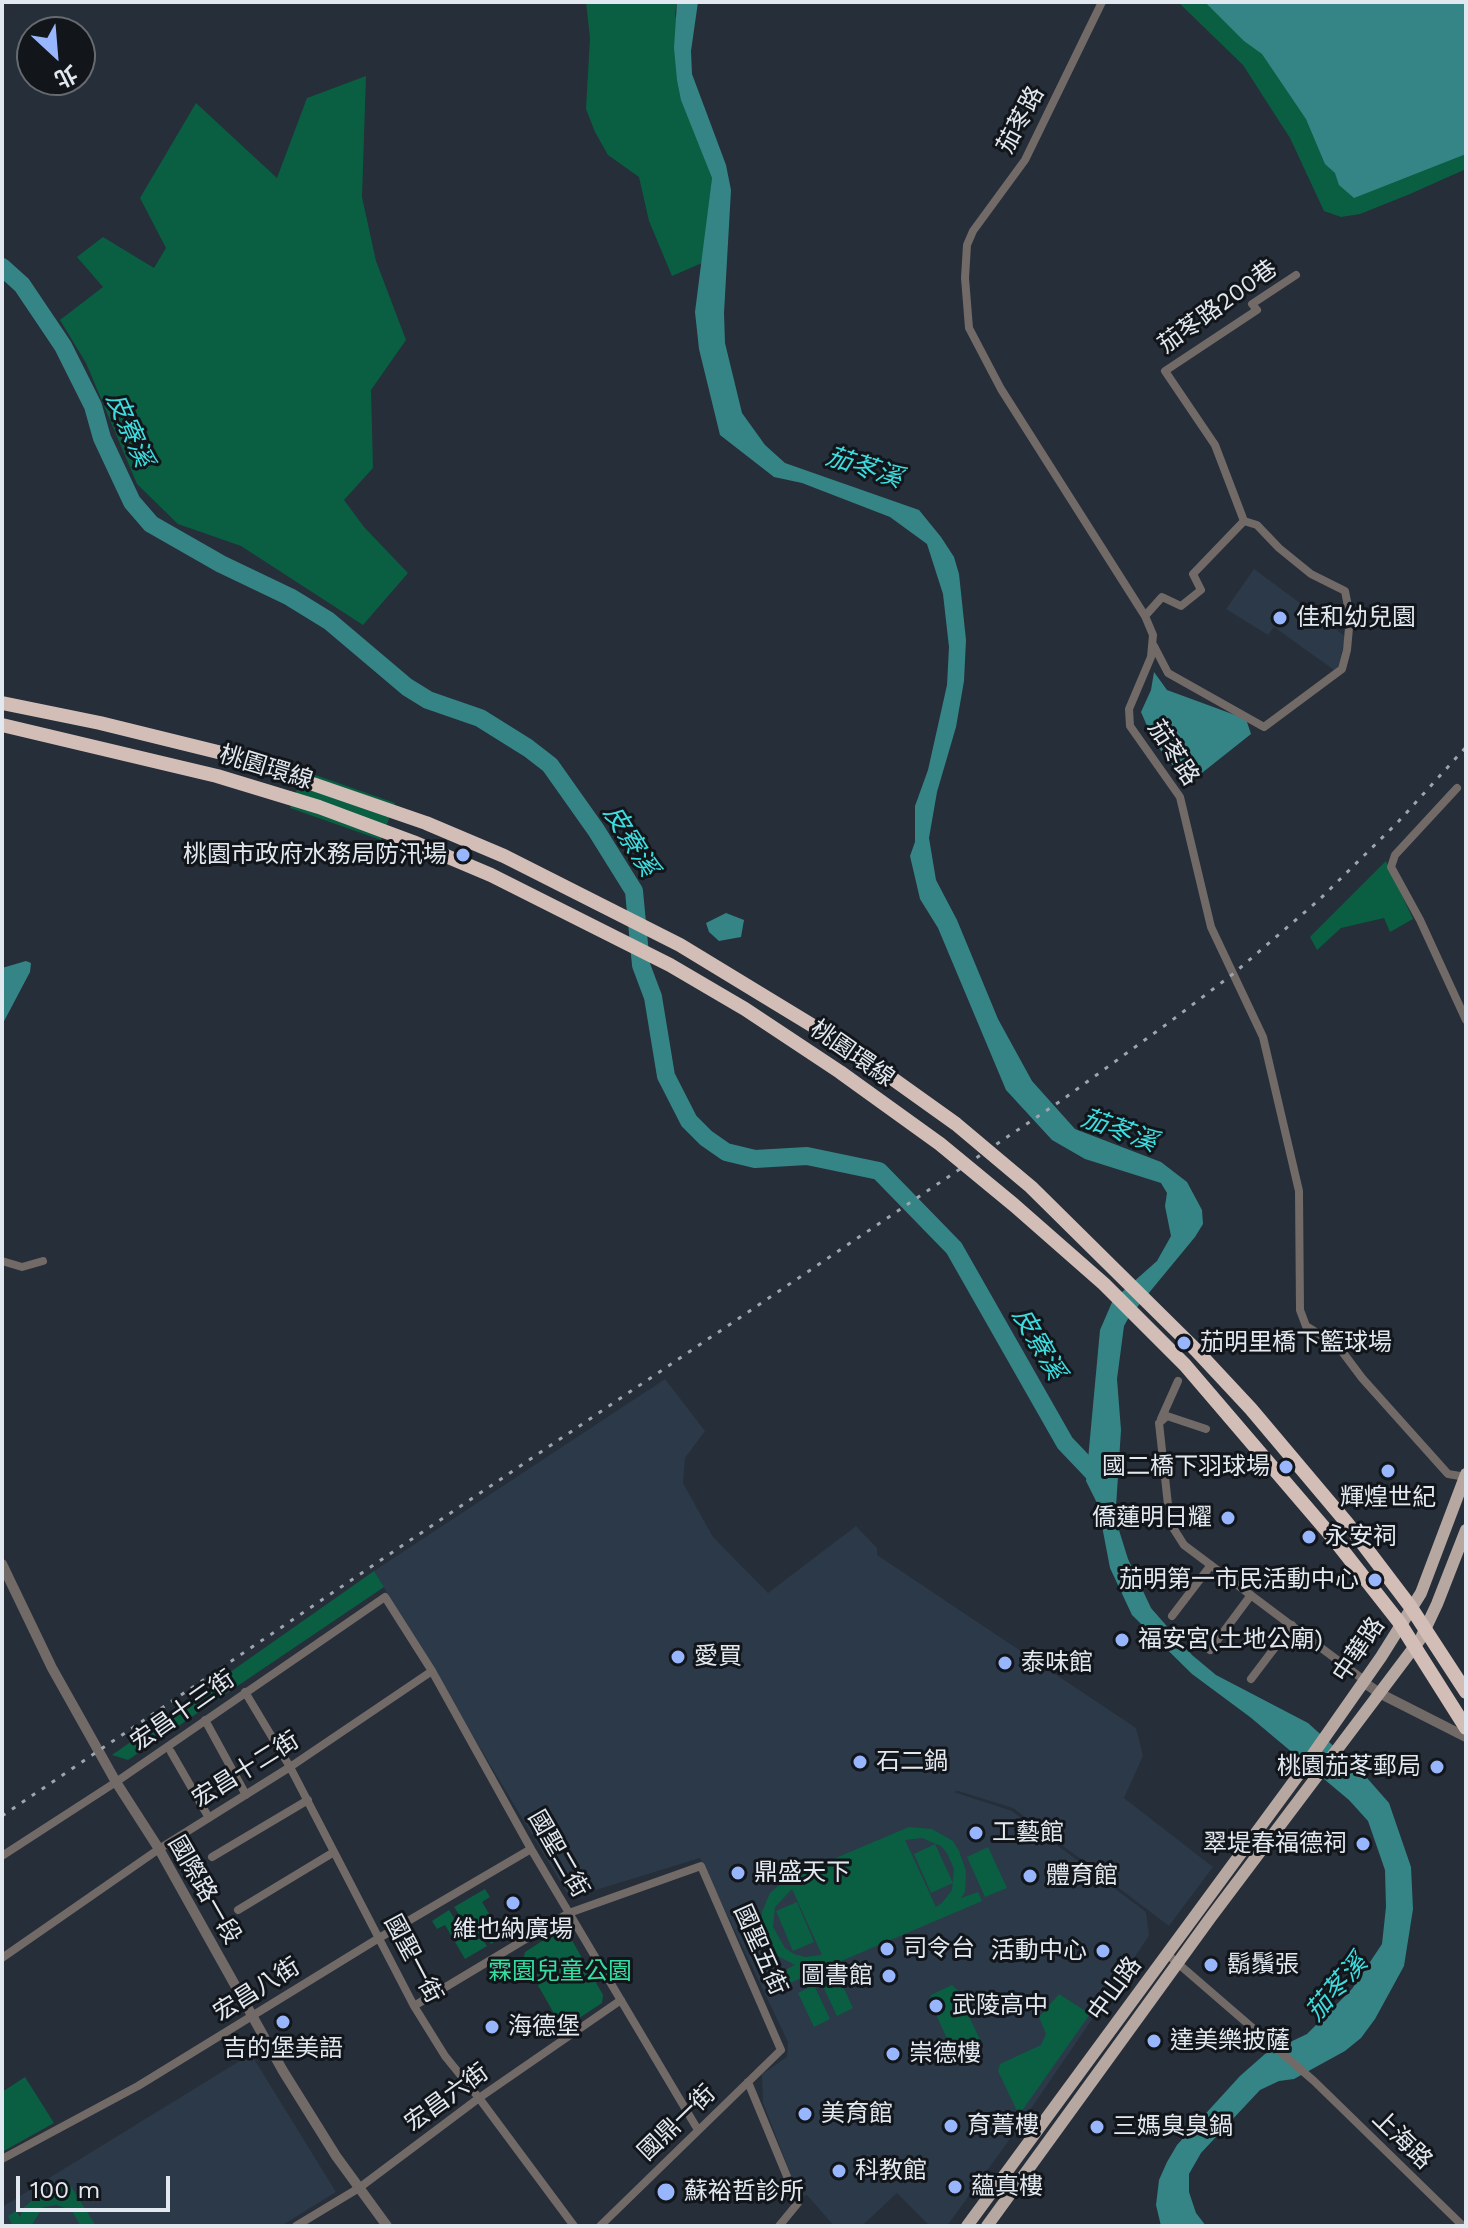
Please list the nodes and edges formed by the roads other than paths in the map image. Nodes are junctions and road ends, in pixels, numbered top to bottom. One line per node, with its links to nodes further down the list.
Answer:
1 (1102, 2): 4 (street, 茄苳路)
2 (1296, 275): 3 (street, 茄苳路200巷)
3 (1244, 521): 4 (street); 5 (street)
4 (1145, 616): 5 (street, 茄苳路)
5 (1154, 646): 15 (street, 茄苳路)
6 (2, 703): 29 (highway, 桃園環線, bridge)
7 (2, 725): 32 (highway, 桃園環線, bridge)
8 (1457, 788): 9 (street)
9 (1466, 1020)
10 (2, 1261): 11 (street)
11 (43, 1261)
12 (1178, 1381): 13 (street)
13 (1159, 1423): 14 (street); 19 (street)
14 (1206, 1429)
15 (1466, 1476): 16 (main road, 中華路)
16 (1461, 1501): 27 (main road, 中華路)
17 (1466, 1530): 30 (main road, 中華路)
18 (2, 1564): 37 (street, 國際路一段)
19 (1211, 1565): 20 (street); 22 (street)
20 (1251, 1595): 23 (street); 24 (street)
21 (385, 1597): 25 (street, 國聖二街); 28 (street, 宏昌十三街)
22 (1172, 1616)
23 (1292, 1625): 26 (street); 27 (street)
24 (1210, 1650)
25 (432, 1671): 35 (street, 宏昌十二街); 43 (street, 國聖二街)
26 (1251, 1679)
27 (1363, 1681): 30 (street); 36 (main road, 中華路)
28 (245, 1692): 31 (street, 宏昌十三街); 35 (street, 國聖一街)
29 (1466, 1692)
30 (1381, 1694): 33 (street); 38 (main road, 中華路)
31 (205, 1720): 37 (street, 宏昌十三街); 39 (street)
32 (1466, 1728)
33 (1466, 1737)
34 (171, 1752): 41 (street)
35 (290, 1767): 39 (street, 宏昌十二街); 40 (street, 國聖一街)
36 (1297, 1777): 50 (main road, 中山路)
37 (116, 1782): 42 (street, 國際路一段); 45 (street, 宏昌十三街)
38 (1309, 1788): 52 (main road, 中山路)
39 (246, 1795): 41 (street, 宏昌十二街)
40 (308, 1800): 44 (street, 國聖一街); 46 (street)
41 (209, 1818): 42 (street, 宏昌十二街)
42 (159, 1849): 51 (street, 宏昌十二街); 55 (street, 國際路一段)
43 (531, 1849): 48 (street, 國聖二街); 49 (street, 宏昌八街)
44 (334, 1852): 47 (street); 49 (street, 國聖一街)
45 (2, 1856)
46 (212, 1857)
47 (238, 1910)
48 (569, 1913): 53 (street, 國聖二街); 54 (street); 56 (street, 國聖五街)
49 (379, 1938): 54 (street, 國聖一街); 55 (street, 宏昌八街)
50 (1167, 1954): 52 (street); 67 (main road, 中山路)
51 (2, 1958)
52 (1180, 1962): 68 (main road, 中山路); 69 (street, 上海路)
53 (621, 2000): 58 (street, 宏昌六街); 59 (street, 國聖二街)
54 (414, 2006): 58 (street, 國聖一街)
55 (252, 2017): 60 (street, 宏昌八街); 61 (street, 國際路一段)
56 (781, 2050): 57 (street, 國鼎一街)
57 (748, 2082): 59 (street, 國鼎一街); 66 (street)
58 (479, 2098): 61 (street, 宏昌六街); 64 (street, 國聖一街)
59 (698, 2130): 65 (street, 國鼎一街)
60 (2, 2159)
61 (359, 2188): 62 (street, 宏昌六街); 63 (street, 國際路一段)
62 (296, 2226)
63 (387, 2226)
64 (574, 2226)
65 (600, 2226)
66 (779, 2226)
67 (967, 2226)
68 (987, 2226)
69 (1463, 2226)

